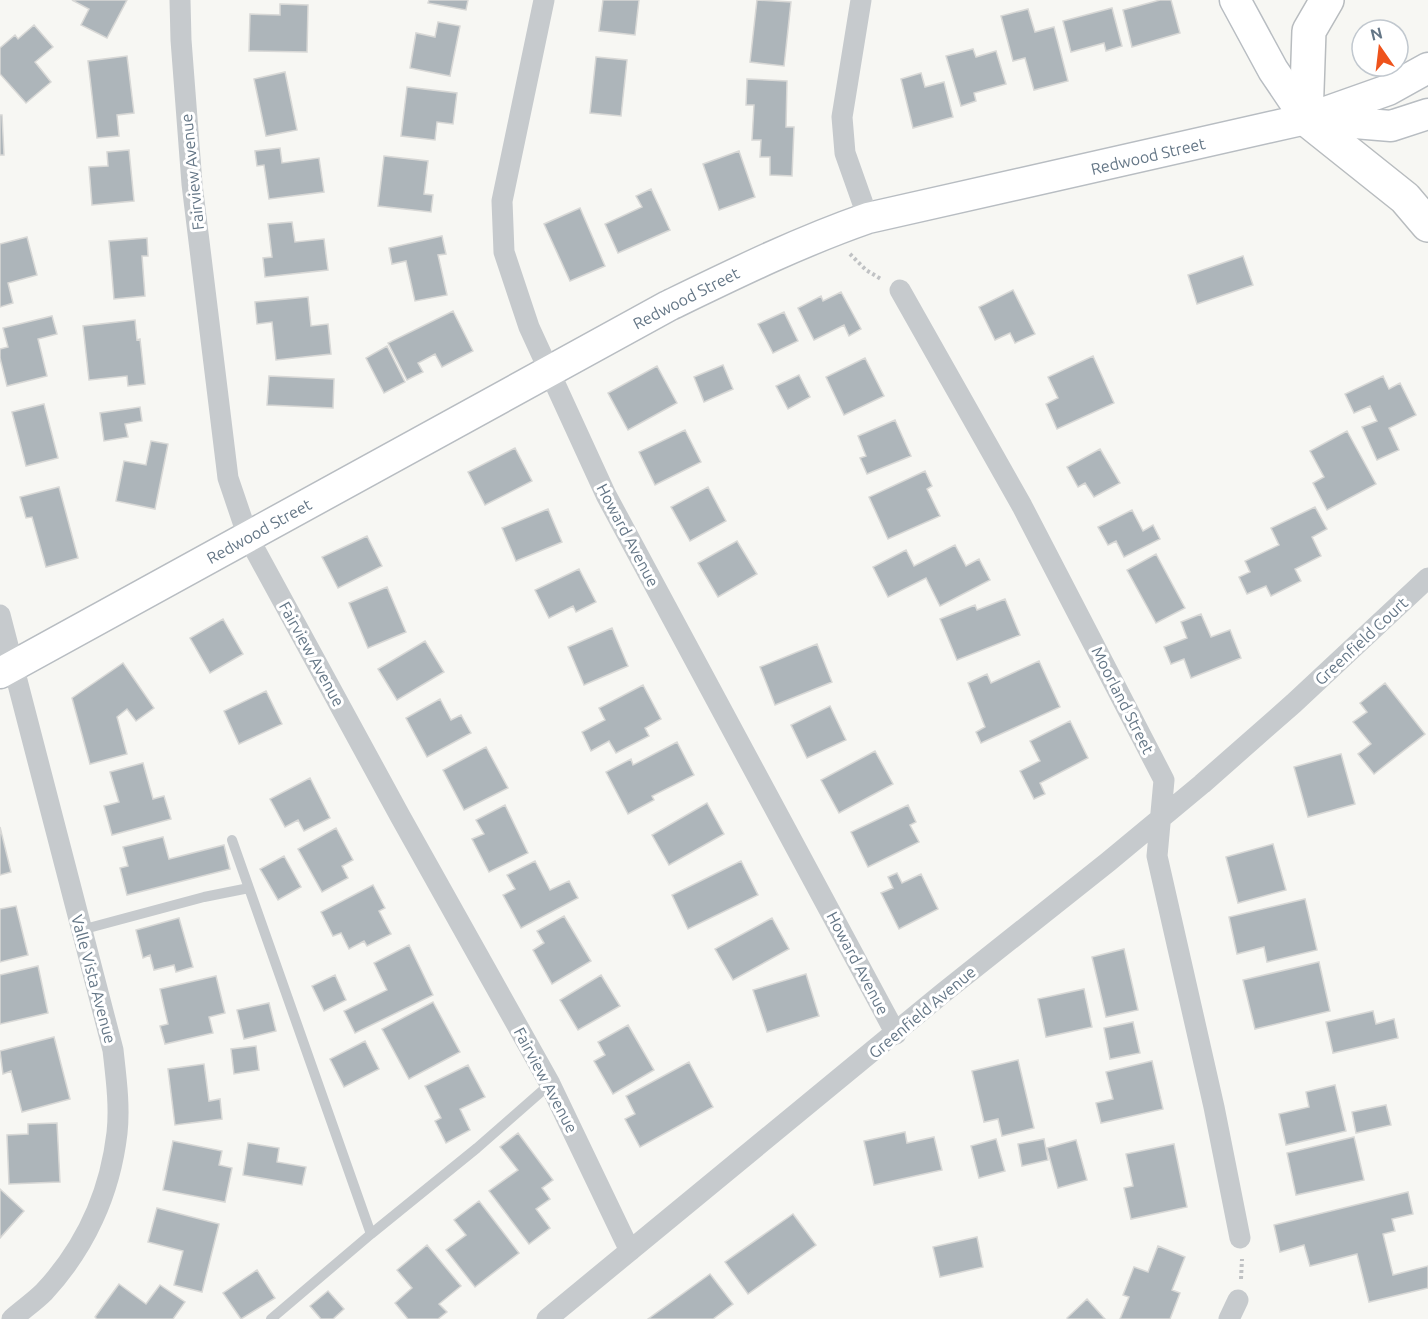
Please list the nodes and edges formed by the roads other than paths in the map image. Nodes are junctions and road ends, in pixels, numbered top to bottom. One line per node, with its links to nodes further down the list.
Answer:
1 (180, 0): 13 (street, Fairview Avenue)
2 (544, 0): 12 (street, Howard Avenue)
3 (861, 0): 9 (street)
4 (1234, 0): 8 (main road)
5 (1327, 0): 8 (highway)
6 (1428, 68): 8 (main road, Redwood Street)
7 (1428, 114): 8 (main road)
8 (1306, 119): 9 (main road, Redwood Street); 10 (highway)
9 (868, 218): 12 (main road, Redwood Street)
10 (1428, 225)
11 (900, 290): 18 (street, Moorland Street)
12 (548, 371): 13 (main road, Redwood Street); 22 (street, Howard Avenue)
13 (248, 537): 16 (main road, Redwood Street); 23 (street, Fairview Avenue)
14 (1428, 578): 17 (street, Greenfield Court)
15 (0, 615): 16 (street, Valle Vista Avenue)
16 (7, 669): 21 (street, Valle Vista Avenue)
17 (1294, 704): 18 (street, Greenfield Avenue)
18 (1161, 818): 22 (street, Greenfield Avenue); 25 (street, Moorland Street)
19 (232, 840): 20 (lane)
20 (249, 888): 21 (lane); 24 (lane)
21 (81, 930): 27 (street, Valle Vista Avenue)
22 (896, 1034): 26 (street, Greenfield Avenue)
23 (550, 1084): 24 (lane); 26 (street, Fairview Avenue)
24 (371, 1234): 28 (lane)
25 (1240, 1238)
26 (630, 1251): 29 (street, Greenfield Avenue)
27 (12, 1319)
28 (271, 1319)
29 (548, 1319)

